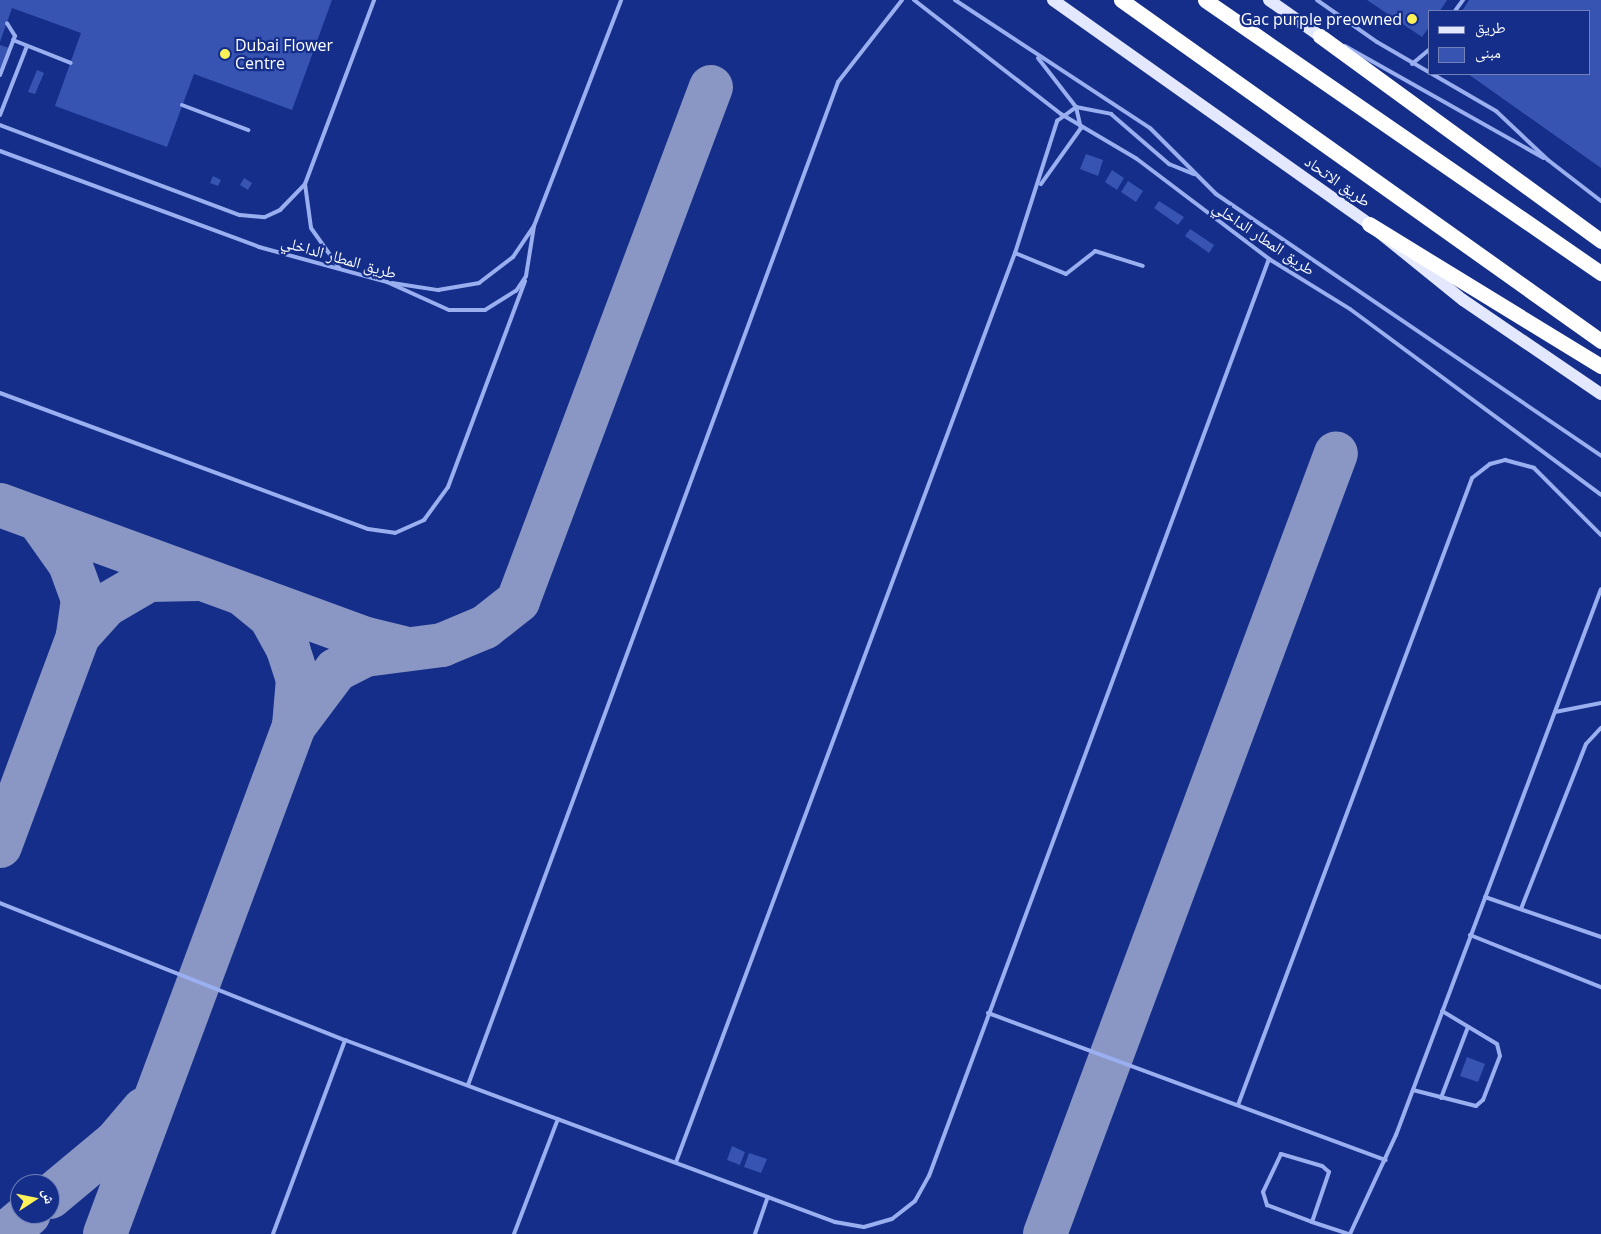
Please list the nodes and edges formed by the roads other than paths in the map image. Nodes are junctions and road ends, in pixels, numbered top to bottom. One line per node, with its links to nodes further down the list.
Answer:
1 (374, 0): 32 (lane)
2 (621, 0): 36 (lane)
3 (902, 0): 66 (lane)
4 (914, 0): 24 (lane, طريق المطار الداخلي)
5 (955, 0): 16 (lane, طريق المطار الداخلي)
6 (1053, 0): 35 (main road, طريق الاتحاد)
7 (1121, 0): 45 (highway, طريق الاتحاد)
8 (1205, 0): 42 (highway)
9 (1269, 0): 12 (main road)
10 (1317, 0): 18 (lane)
11 (7, 23): 13 (lane)
12 (1320, 36): 30 (lane); 37 (highway)
13 (12, 40): 14 (lane); 20 (lane)
14 (28, 46): 17 (lane); 25 (lane)
15 (1428, 51): 18 (lane)
16 (1038, 57): 23 (lane); 31 (lane, طريق المطار الداخلي)
17 (71, 63)
18 (1412, 64): 19 (lane)
19 (1428, 73)
20 (0, 75)
21 (1432, 75): 30 (lane)
22 (182, 105): 28 (lane)
23 (1076, 106): 24 (lane); 27 (lane); 31 (lane)
24 (1061, 114): 27 (lane, طريق المطار الداخلي); 33 (lane)
25 (0, 115)
26 (0, 125): 32 (lane)
27 (1081, 128): 33 (lane); 39 (lane, طريق المطار الداخلي)
28 (248, 130)
29 (0, 151): 41 (lane, طريق المطار الداخلي)
30 (1548, 160): 34 (lane)
31 (1194, 174): 49 (lane, طريق المطار الداخلي)
32 (305, 184): 41 (lane)
33 (1040, 186): 38 (lane)
34 (1601, 201)
35 (1369, 224): 46 (highway); 48 (main road, طريق الاتحاد)
36 (534, 226): 43 (lane); 44 (lane)
37 (1601, 241)
38 (1015, 253): 40 (lane); 72 (lane)
39 (1269, 259): 50 (lane, طريق المطار الداخلي); 63 (lane)
40 (1143, 266)
41 (341, 270): 44 (lane, طريق المطار الداخلي)
42 (1601, 273)
43 (526, 276): 44 (lane, طريق المطار الداخلي); 47 (lane)
44 (387, 282)
45 (1601, 341)
46 (1601, 366)
47 (0, 393)
48 (1601, 394)
49 (1601, 456)
50 (1601, 495)
51 (1601, 535): 69 (lane)
52 (1601, 589): 54 (lane)
53 (1601, 702): 54 (lane)
54 (1555, 712): 56 (lane)
55 (1601, 728): 58 (lane)
56 (1485, 896): 58 (lane); 59 (lane)
57 (0, 902): 65 (lane)
58 (1521, 909): 60 (lane)
59 (1470, 935): 61 (lane); 62 (lane)
60 (1601, 937)
61 (1601, 987)
62 (1442, 1012): 64 (lane); 67 (lane)
63 (988, 1013): 69 (lane); 73 (lane)
64 (1468, 1026): 68 (lane); 68 (lane)
65 (345, 1040): 66 (lane); 75 (lane)
66 (468, 1085): 70 (lane)
67 (1413, 1090): 68 (lane); 71 (lane)
68 (1441, 1098)
69 (1238, 1105): 71 (lane)
70 (558, 1119): 72 (lane); 76 (lane)
71 (1386, 1160): 78 (lane)
72 (676, 1162): 73 (lane)
73 (768, 1197): 77 (lane)
74 (1312, 1222): 74 (lane); 78 (lane)
75 (273, 1234)
76 (514, 1234)
77 (755, 1234)
78 (1350, 1234)

